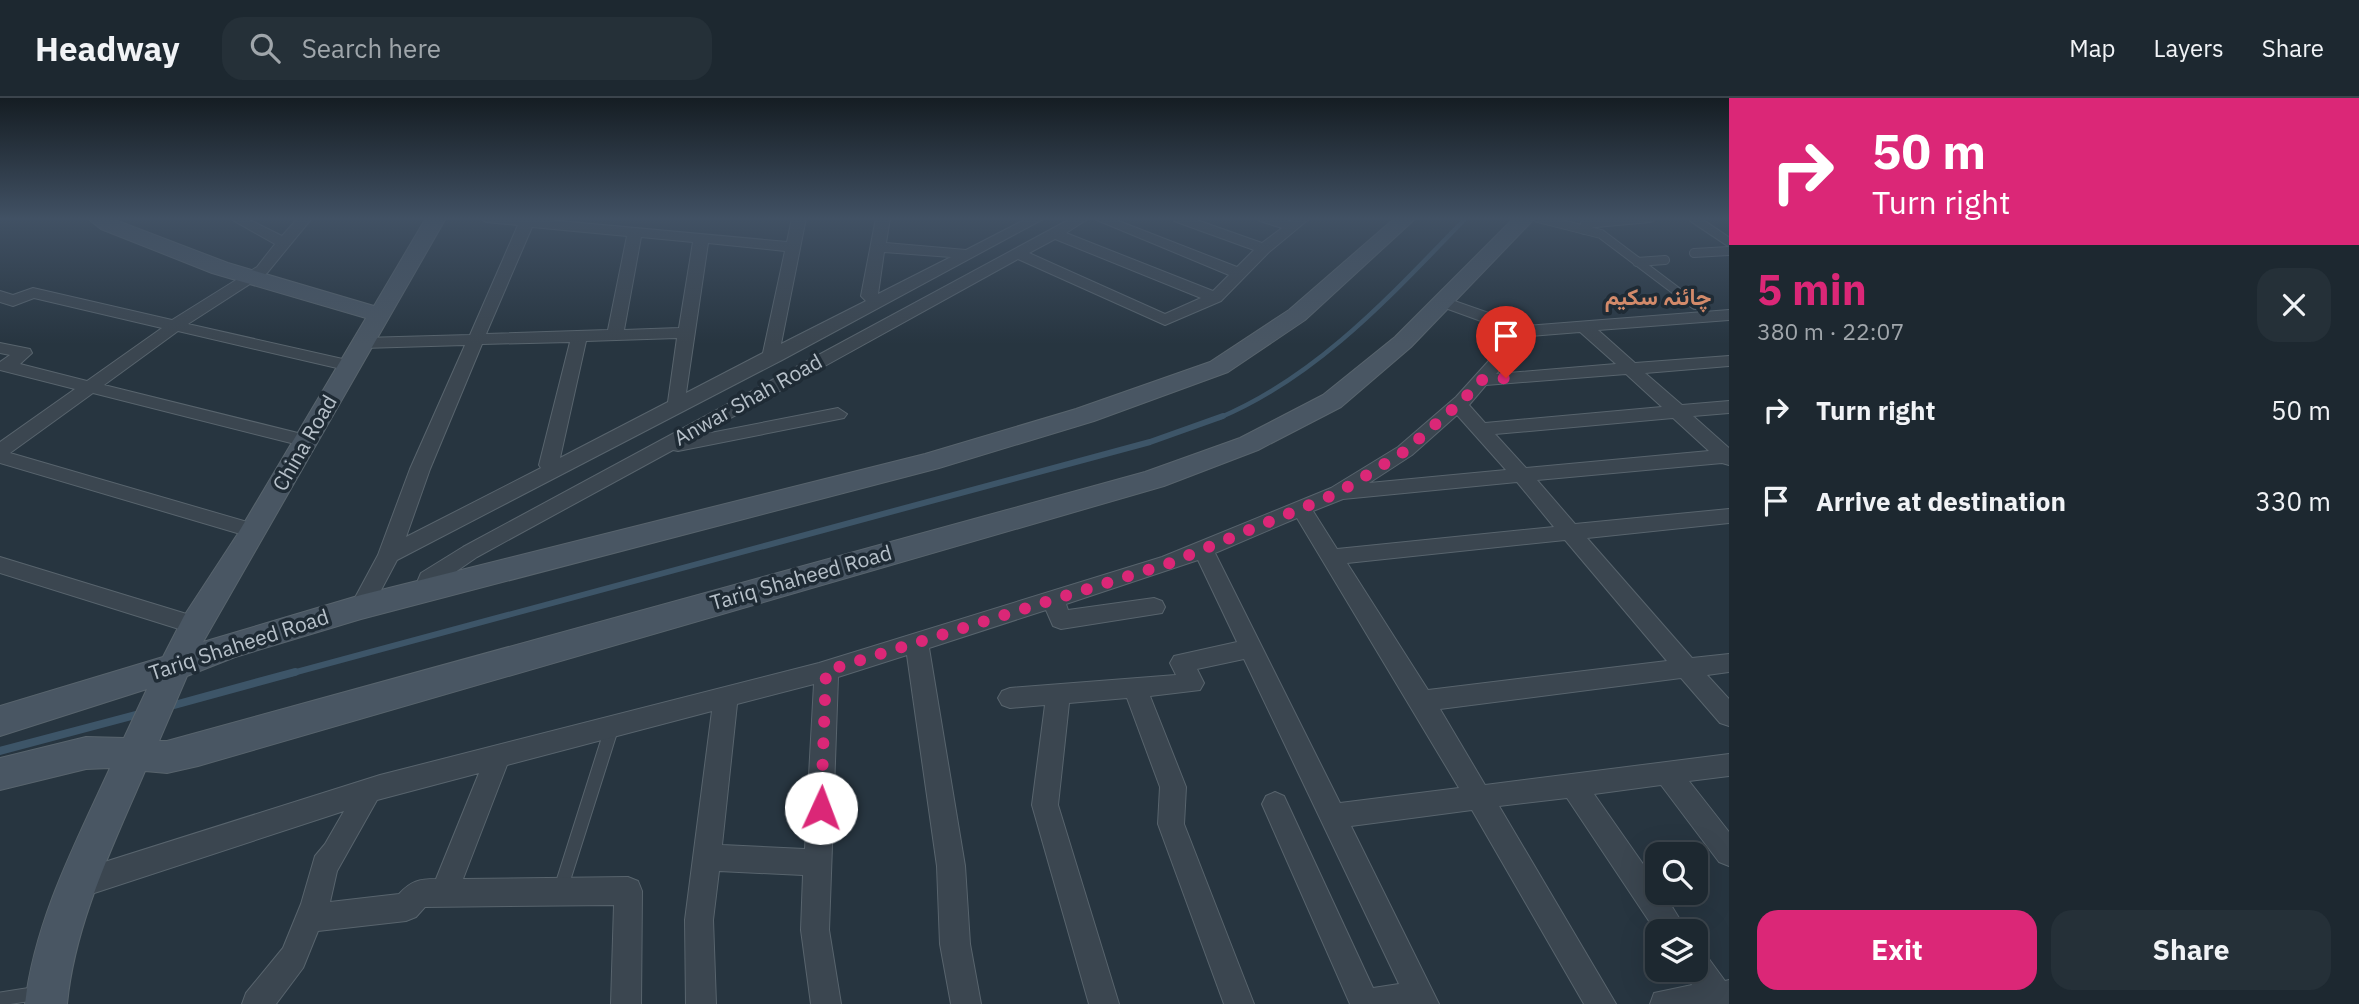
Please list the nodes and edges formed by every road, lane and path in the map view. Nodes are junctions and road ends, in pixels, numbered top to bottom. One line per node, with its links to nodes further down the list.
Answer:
1 (200, 260): 22 (main road)
2 (270, 260): 22 (street)
3 (412, 260): 28 (main road, China Road)
4 (510, 260): 36 (street)
5 (630, 260): 34 (street)
6 (697, 260): 33 (street)
7 (788, 260): 39 (street)
8 (876, 260): 25 (street)
9 (954, 260): 25 (street, Anwar Shah Road)
10 (977, 260): 20 (street)
11 (1005, 260): 20 (street, Anwar Shah Road)
12 (1032, 260): 24 (street)
13 (1121, 260): 24 (street)
14 (1205, 260): 21 (street)
15 (1253, 260): 21 (street)
16 (1358, 260): 66 (main road, Tariq Shaheed Road)
17 (1483, 260): 26 (main road, Tariq Shaheed Road)
18 (1661, 260): 19 (lane)
19 (1637, 262): 27 (lane)
20 (990, 268): 51 (street, Anwar Shah Road)
21 (1240, 274): 24 (street)
22 (252, 276): 28 (main road); 31 (street)
23 (0, 296): 31 (street)
24 (1214, 298)
25 (877, 300): 39 (street, Anwar Shah Road)
26 (1443, 302): 32 (street); 85 (main road, Tariq Shaheed Road)
27 (1695, 305)
28 (380, 315): 38 (main road, China Road)
29 (1729, 315): 30 (street)
30 (1584, 326): 32 (street); 41 (street)
31 (174, 327): 38 (street); 43 (street)
32 (1525, 331): 42 (street)
33 (685, 333): 34 (street); 45 (street)
34 (615, 335): 35 (street)
35 (579, 337): 36 (street); 55 (street)
36 (475, 340): 38 (street); 63 (street)
37 (0, 348): 43 (street)
38 (357, 355): 50 (main road, China Road)
39 (776, 356): 45 (street, Anwar Shah Road)
40 (1729, 360): 41 (street)
41 (1630, 368): 42 (street); 47 (street)
42 (1481, 380): 44 (street)
43 (89, 387): 50 (street); 52 (street)
44 (1458, 404): 49 (street); 57 (street)
45 (682, 405): 55 (street, Anwar Shah Road)
46 (1729, 407): 47 (street)
47 (1678, 411): 49 (street); 54 (street)
48 (838, 414): 51 (street)
49 (1481, 429): 56 (street)
50 (307, 440): 60 (main road, China Road)
51 (671, 442): 66 (street, Anwar Shah Road)
52 (0, 451)
53 (0, 457): 60 (street)
54 (1728, 457): 56 (street)
55 (555, 471): 63 (street, Anwar Shah Road)
56 (1522, 473): 57 (street); 61 (street)
57 (1338, 493): 58 (street)
58 (1301, 508): 62 (street); 64 (street)
59 (1729, 516): 61 (street)
60 (254, 531): 70 (main road, China Road)
61 (1568, 531): 64 (street); 74 (street)
62 (1203, 549): 67 (street); 72 (street)
63 (388, 555): 68 (street)
64 (1332, 557): 81 (street)
65 (0, 565): 70 (street)
66 (425, 592): 68 (main road, Tariq Shaheed Road)
67 (1053, 600): 69 (street); 71 (street)
68 (361, 607): 76 (main road, Tariq Shaheed Road)
69 (1154, 607)
70 (195, 625): 76 (main road, China Road)
71 (917, 643): 75 (street); 112 (street)
72 (1251, 648): 77 (street); 94 (street)
73 (1729, 663): 74 (street)
74 (1685, 667): 81 (street); 82 (street)
75 (826, 671): 79 (street); 97 (street)
76 (171, 676): 83 (main road, Tariq Shaheed Road); 85 (main road, China Road)
77 (1135, 688): 78 (street); 114 (street)
78 (1058, 694): 80 (street); 113 (street)
79 (726, 698): 84 (street); 96 (street)
80 (1010, 698)
81 (1422, 701): 92 (street)
82 (1729, 716)
83 (0, 721)
84 (612, 727): 86 (street); 99 (lane)
85 (142, 740): 89 (main road, Tariq Shaheed Road); 98 (main road)
86 (498, 757): 91 (street); 100 (street)
87 (1729, 765): 88 (street)
88 (1667, 773): 90 (street); 95 (street)
89 (0, 774)
90 (1573, 785): 92 (street); 102 (street)
91 (368, 791): 98 (street); 101 (street)
92 (1479, 797): 94 (street); 116 (street)
93 (1275, 804): 115 (street)
94 (1333, 816): 107 (street)
95 (1729, 853)
96 (706, 857): 97 (street); 110 (street)
97 (818, 863): 111 (street)
98 (76, 885): 104 (main road)
99 (559, 892): 100 (street); 109 (street)
100 (444, 893): 101 (street)
101 (309, 918): 108 (street)
102 (1665, 919)
103 (1708, 980): 106 (street)
104 (47, 998): 105 (lane)
105 (0, 999)
106 (1723, 999): 117 (street)
107 (1422, 1000): 115 (street)
108 (257, 1004)
109 (626, 1004)
110 (701, 1004)
111 (826, 1004)
112 (966, 1004)
113 (1104, 1004)
114 (1239, 1004)
115 (1365, 1004)
116 (1601, 1004)
117 (1665, 1004)

